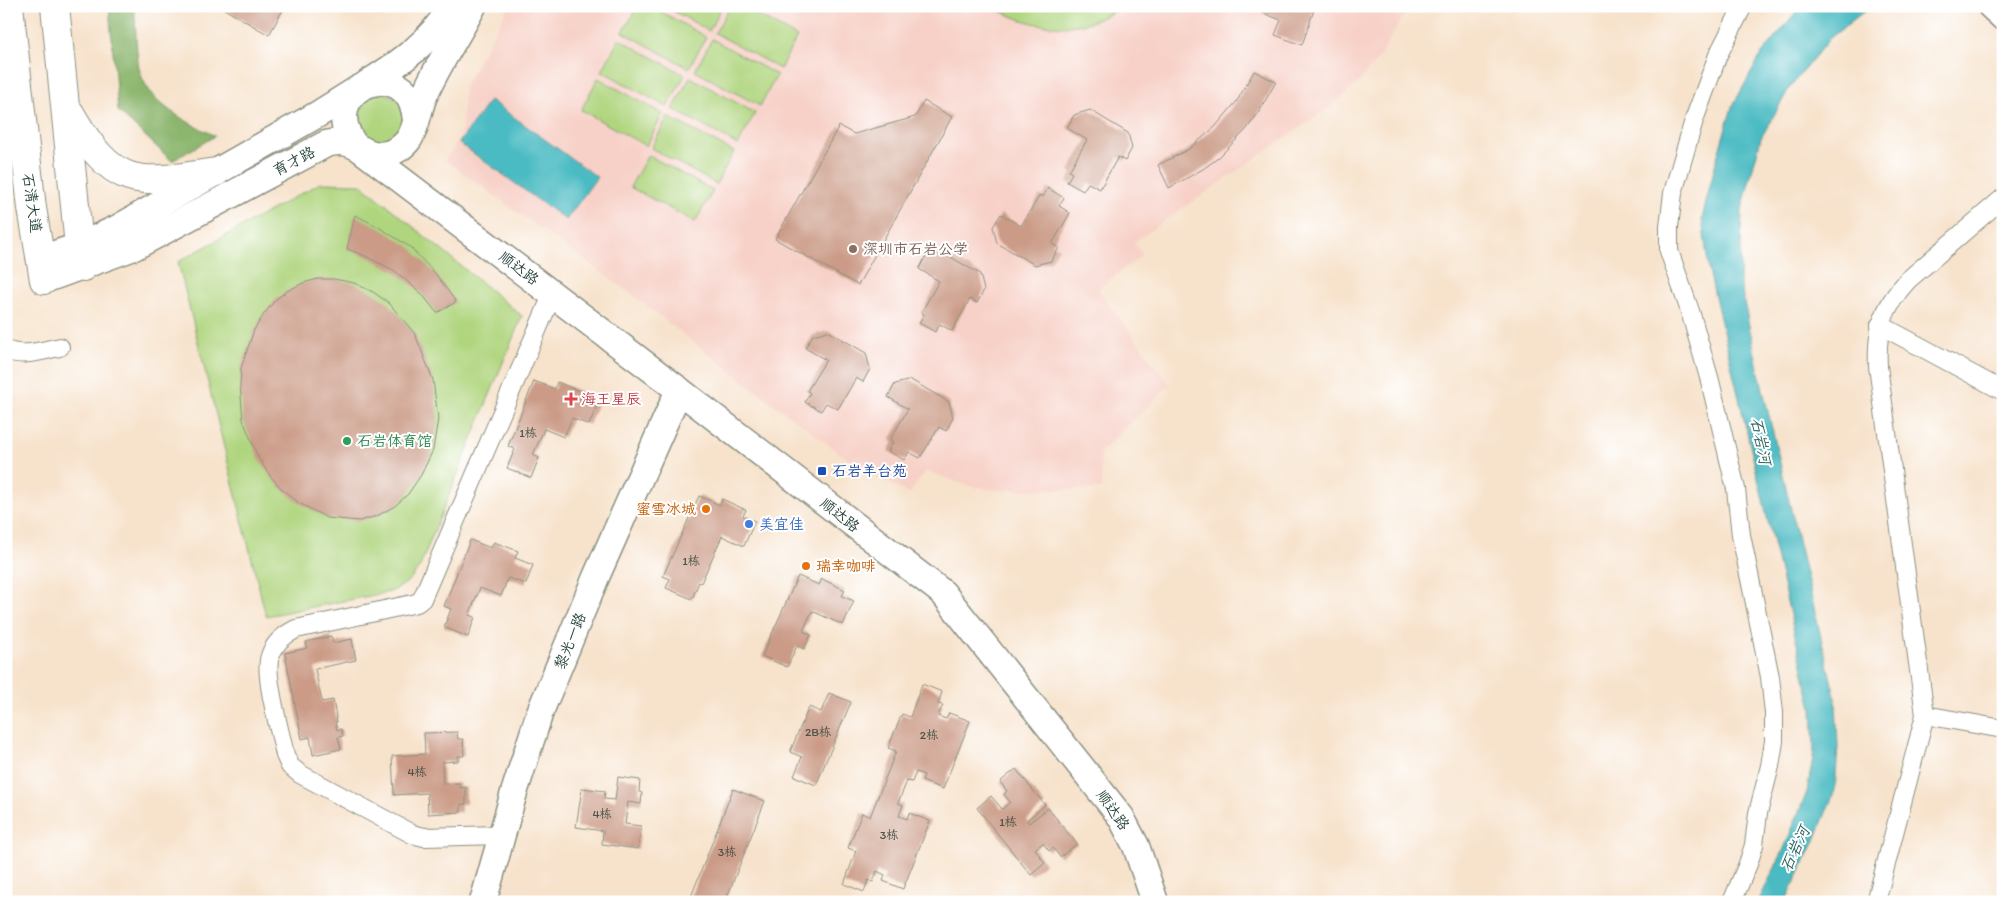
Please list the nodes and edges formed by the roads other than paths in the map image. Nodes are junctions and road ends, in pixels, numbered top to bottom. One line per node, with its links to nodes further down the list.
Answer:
1 (9, 6): 16 (main road, 石清大道)
2 (55, 6): 9 (main road)
3 (452, 6): 8 (street, 育才路)
4 (473, 6): 10 (street)
5 (1743, 6): 28 (street)
6 (1991, 6): 7 (street)
7 (2003, 17)
8 (363, 86): 10 (street, 顺达路); 11 (street, 顺达路); 12 (street, 育才路)
9 (66, 106): 12 (main road); 15 (main road)
10 (412, 131): 11 (street, 育才路); 14 (street, 顺达路)
11 (358, 147): 14 (street, 顺达路); 15 (street, 育才路)
12 (216, 172): 15 (street, 育才路)
13 (2003, 198): 18 (street)
14 (438, 207): 17 (street, 顺达路)
15 (81, 257): 16 (street, 育才路)
16 (42, 269)
17 (552, 293): 21 (street, 顺达路); 25 (street)
18 (1880, 326): 22 (street); 23 (street)
19 (60, 347): 20 (street)
20 (6, 350)
21 (679, 390): 25 (street, 黎光一路); 27 (street, 顺达路)
22 (2003, 391)
23 (1924, 714): 24 (street); 29 (street)
24 (2003, 729)
25 (501, 836): 26 (street, 黎光一路)
26 (483, 902)
27 (1155, 902)
28 (1732, 902)
29 (1876, 902)

